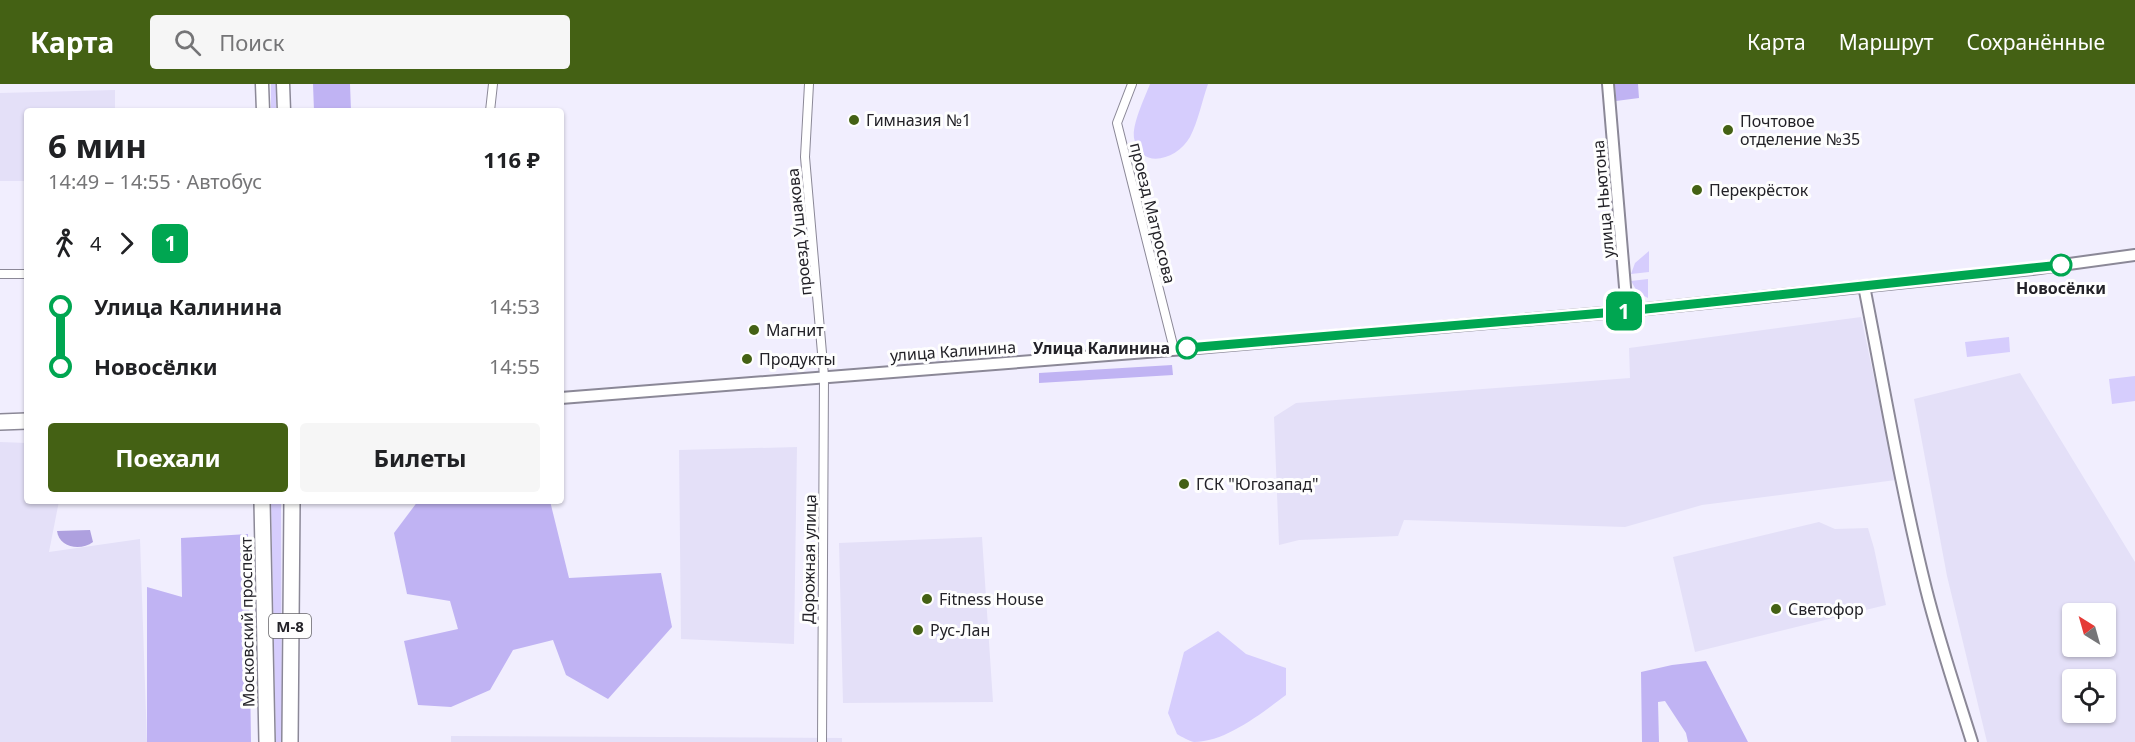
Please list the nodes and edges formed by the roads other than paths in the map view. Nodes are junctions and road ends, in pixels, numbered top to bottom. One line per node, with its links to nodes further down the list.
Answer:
1 (262, 84): 7 (main road)
2 (283, 84): 8 (main road)
3 (493, 84): 9 (street)
4 (809, 84): 16 (street, проезд Ушакова)
5 (1132, 84): 15 (street, проезд Матросова)
6 (1608, 84): 14 (main road, улица Ньютона)
7 (263, 108)
8 (284, 108)
9 (490, 108)
10 (2135, 255): 13 (main road, улица Калинина)
11 (0, 274): 12 (street)
12 (24, 274)
13 (1864, 286): 14 (main road, улица Калинина); 25 (main road)
14 (1627, 311): 15 (main road, улица Калинина)
15 (1174, 350): 16 (main road, улица Калинина)
16 (824, 376): 17 (main road, улица Калинина); 24 (street, Дорожная улица)
17 (564, 398)
18 (24, 421): 19 (highway)
19 (0, 422)
20 (262, 504): 22 (highway, Московский проспект / М-8)
21 (292, 504): 23 (highway, М-8)
22 (267, 742)
23 (290, 742)
24 (822, 742)
25 (1972, 742)

